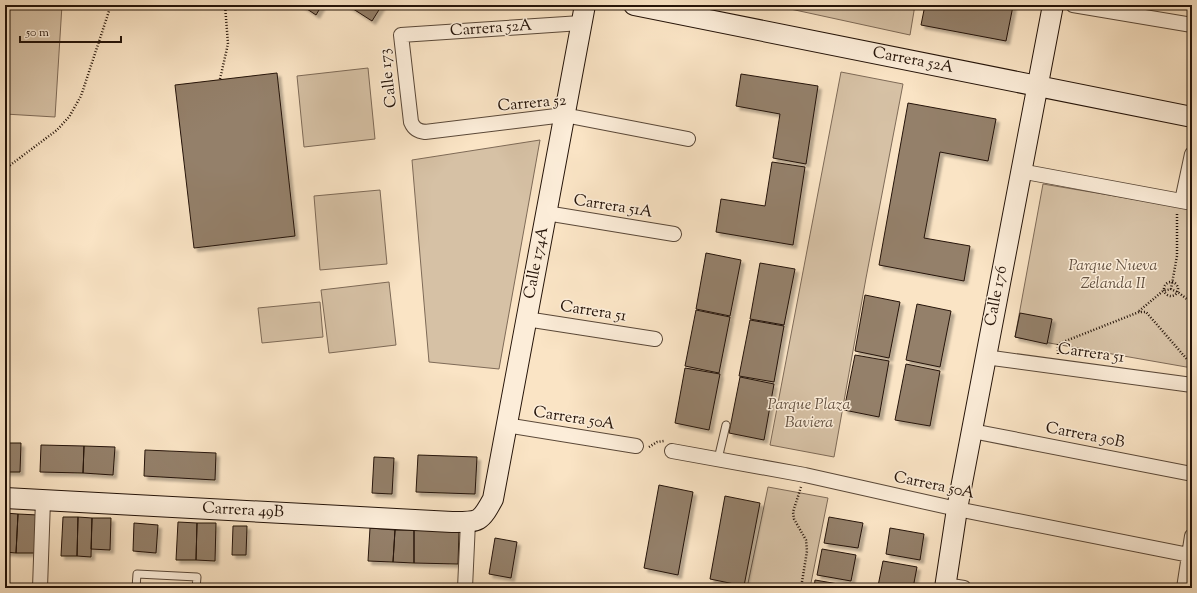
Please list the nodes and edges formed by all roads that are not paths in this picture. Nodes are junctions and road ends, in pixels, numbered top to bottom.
1 (634, 5) edge
2 (1053, 5) edge
3 (1073, 5) edge
4 (583, 14) edge
5 (1192, 25) edge
6 (401, 36) joint
7 (1037, 86) junction
8 (564, 115) junction
9 (410, 116) joint
10 (1192, 117) edge
11 (688, 138) dead end
12 (1192, 154) edge
13 (1020, 171) junction
14 (1184, 201) edge
15 (546, 213) junction
16 (674, 234) dead end
17 (526, 319) junction
18 (655, 339) dead end
19 (985, 357) junction
20 (1192, 385) edge
21 (506, 425) junction
22 (726, 425) dead end
23 (972, 431) junction
24 (636, 446) road end
25 (672, 451) road end
26 (718, 459) junction
27 (1192, 474) edge
28 (5, 498) edge
29 (43, 500) junction
30 (957, 509) junction
31 (474, 520) junction
32 (1192, 536) edge
33 (1189, 555) junction
34 (952, 587) edge
35 (40, 588) edge
36 (136, 588) edge
37 (196, 588) edge
38 (465, 588) edge
39 (1184, 588) edge

1 - 7 street, Carrera 52A
2 - 7 street, Calle 176
3 - 5 street
4 - 6 street, Carrera 52A
4 - 8 street, Calle 174A
6 - 9 street, Calle 173
7 - 10 street, Carrera 52A
7 - 13 street, Calle 176
8 - 9 street, Carrera 52
8 - 11 street, Carrera 52
8 - 15 street, Calle 174A
12 - 14 street
13 - 14 street
13 - 19 street, Calle 176
15 - 16 street, Carrera 51A
15 - 17 street, Calle 174A
17 - 18 street, Carrera 51
17 - 21 street, Calle 174A
19 - 20 street, Carrera 51
19 - 23 street, Calle 176
21 - 24 street, Carrera 50A
21 - 31 street, Calle 174A
22 - 26 lane
23 - 27 street, Carrera 50B
23 - 30 street, Calle 176
25 - 26 street, Carrera 50A
26 - 30 street, Carrera 50A
28 - 29 street, Carrera 49B
29 - 31 street, Carrera 49B
29 - 35 street
30 - 33 street, Carrera 50A
30 - 34 street, Calle 176
31 - 38 street
32 - 33 street
33 - 39 street
36 - 37 lane

